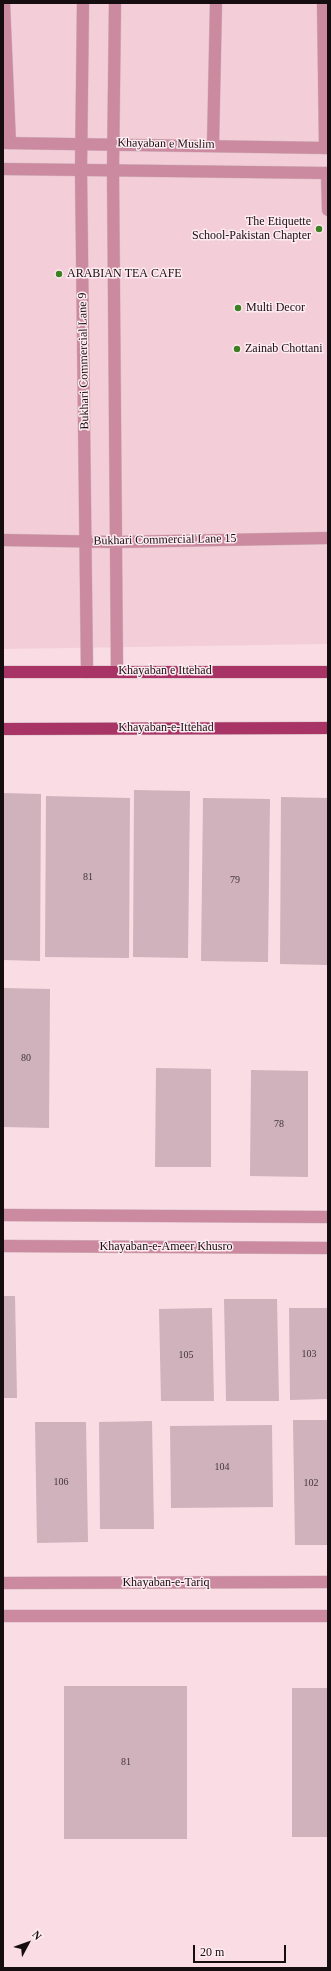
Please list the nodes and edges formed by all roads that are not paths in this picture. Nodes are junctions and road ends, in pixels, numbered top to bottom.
1 (4, 3) edge
2 (83, 3) edge
3 (115, 3) edge
4 (216, 3) edge
5 (323, 3) edge
6 (6, 143) edge
7 (82, 143) junction
8 (114, 144) junction
9 (213, 145) junction
10 (326, 148) edge
11 (3, 170) edge
12 (81, 170) junction
13 (113, 170) junction
14 (328, 173) edge
15 (328, 210) edge
16 (328, 538) edge
17 (3, 540) edge
18 (86, 541) junction
19 (115, 542) junction
20 (118, 671) junction
21 (3, 672) edge
22 (87, 672) junction
23 (328, 672) edge
24 (3, 728) edge
25 (328, 728) edge
26 (3, 1215) edge
27 (328, 1217) edge
28 (3, 1246) edge
29 (328, 1248) edge
30 (328, 1582) edge
31 (3, 1583) edge
32 (3, 1616) edge
33 (328, 1616) edge

1 - 6 street
2 - 7 street, Bukhari Commercial Lane 9
3 - 8 street
4 - 9 street
5 - 10 street
6 - 7 street, Khayaban e Muslim
7 - 8 street, Khayaban e Muslim
7 - 12 street, Bukhari Commercial Lane 9
8 - 9 street, Khayaban e Muslim
8 - 13 street
9 - 10 street, Khayaban e Muslim
11 - 12 street
12 - 13 street
12 - 18 street, Bukhari Commercial Lane 9
13 - 14 street
13 - 19 street
14 - 15 street
16 - 19 street, Bukhari Commercial Lane 15
17 - 18 street, Bukhari Commercial Lane 15
18 - 19 street, Bukhari Commercial Lane 15
18 - 22 street, Bukhari Commercial Lane 9
19 - 20 street
20 - 22 main road, Khayaban e Ittehad
20 - 23 main road, Khayaban e Ittehad
21 - 22 main road, Khayaban e Ittehad
24 - 25 main road, Khayaban-e-Ittehad
26 - 27 street
28 - 29 street, Khayaban-e-Ameer Khusro
30 - 31 street, Khayaban-e-Tariq
32 - 33 street

